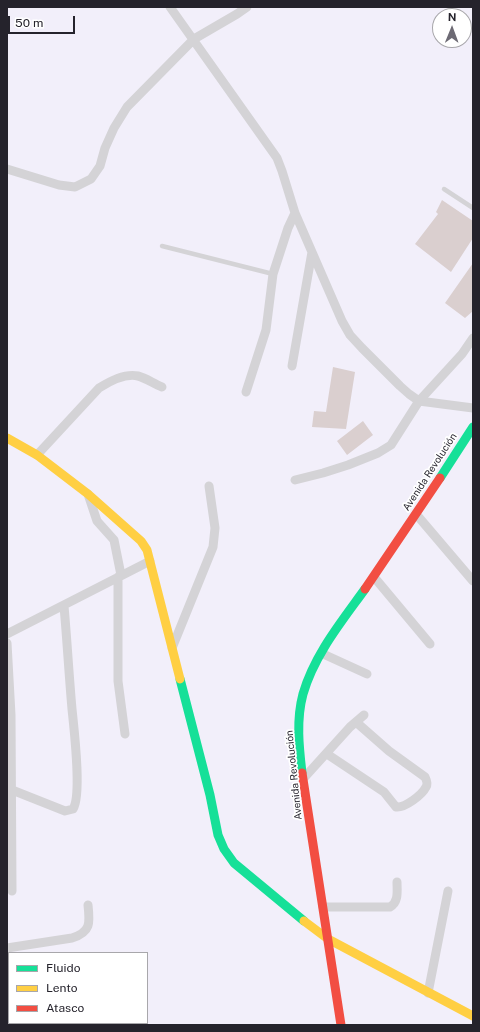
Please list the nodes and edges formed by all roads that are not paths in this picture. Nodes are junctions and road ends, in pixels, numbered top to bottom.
1 (170, 7) edge
2 (247, 7) edge
3 (235, 11) edge
4 (194, 40) junction
5 (7, 169) edge
6 (444, 189) dead end
7 (473, 208) edge
8 (295, 213) junction
9 (162, 246) dead end
10 (312, 252) junction
11 (274, 274) junction
12 (473, 338) edge
13 (292, 366) dead end
14 (162, 387) dead end
15 (246, 392) dead end
16 (419, 401) junction
17 (473, 408) edge
18 (473, 427) edge
19 (7, 438) edge
20 (37, 455) junction
21 (295, 480) dead end
22 (209, 486) dead end
23 (88, 494) junction
24 (416, 514) junction
25 (150, 561) junction
26 (120, 576) junction
27 (374, 577) junction
28 (473, 581) edge
29 (64, 606) junction
30 (7, 634) edge
31 (7, 644) edge
32 (430, 644) dead end
33 (172, 648) junction
34 (321, 653) junction
35 (367, 674) dead end
36 (364, 714) dead end
37 (356, 722) junction
38 (125, 734) dead end
39 (327, 754) junction
40 (9, 756) edge
41 (303, 779) junction
42 (9, 789) edge
43 (397, 882) dead end
44 (12, 891) dead end
45 (448, 891) dead end
46 (88, 905) dead end
47 (323, 907) junction
48 (328, 939) junction
49 (7, 948) edge
50 (428, 993) junction
51 (473, 1016) edge
52 (341, 1025) edge

1 - 4 street
2 - 3 street
3 - 4 street
4 - 5 street
4 - 8 street
6 - 7 lane
8 - 10 street
8 - 11 street
9 - 11 lane
10 - 13 street
10 - 16 street
11 - 15 street
12 - 16 street
14 - 20 street
16 - 17 street
16 - 21 street
18 - 24 street, Avenida Revolución
19 - 20 street
20 - 23 street
22 - 33 street
23 - 25 street
23 - 26 street
24 - 27 street, Avenida Revolución
24 - 28 street
25 - 26 street
25 - 33 street
26 - 29 street
26 - 38 street
27 - 32 street
27 - 34 street, Avenida Revolución
29 - 30 street
29 - 42 street
31 - 40 street
33 - 48 street
34 - 35 street
34 - 41 street, Avenida Revolución
36 - 37 street
37 - 39 street
37 - 39 street
39 - 41 street
40 - 42 street
41 - 47 street, Avenida Revolución
42 - 44 street
43 - 47 street
45 - 50 street
46 - 49 street
47 - 48 street, Avenida Revolución
48 - 50 street
48 - 52 street, Avenida Revolución
50 - 51 street

